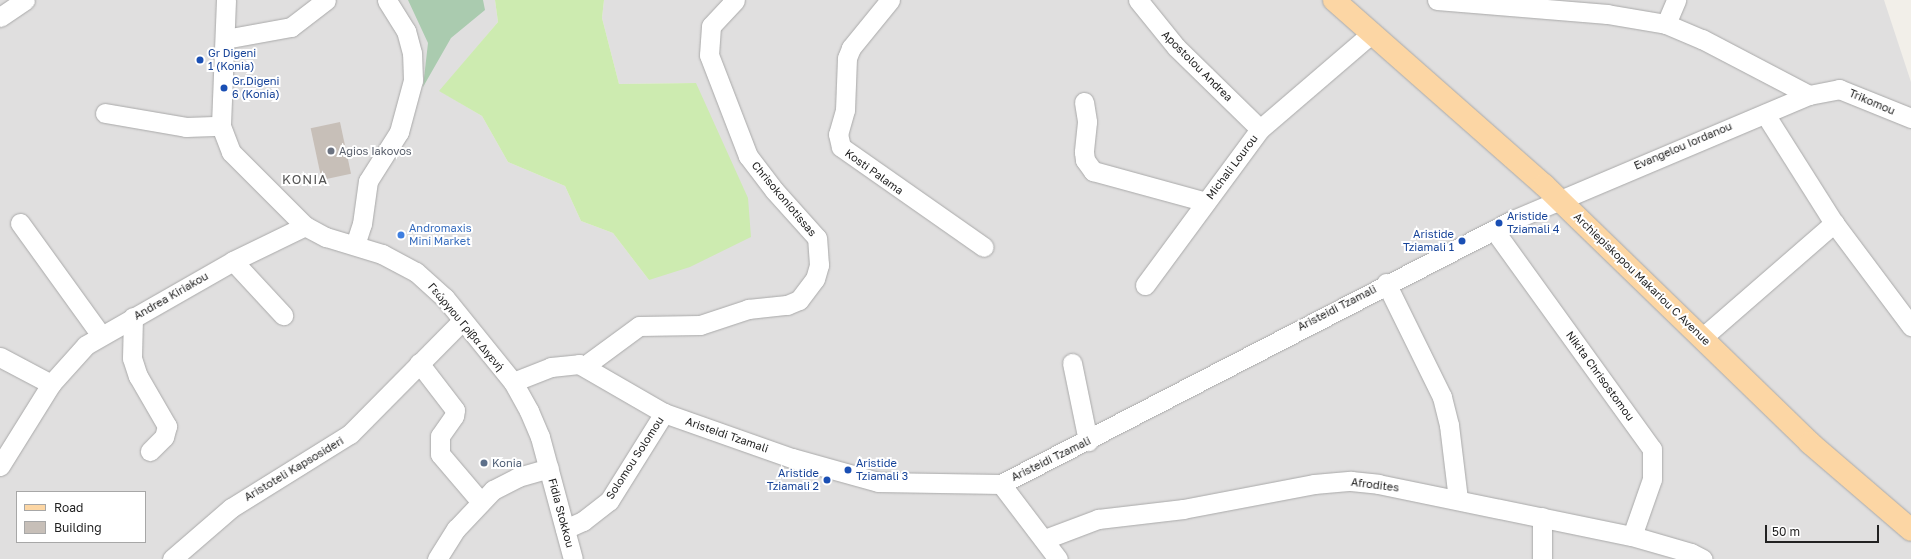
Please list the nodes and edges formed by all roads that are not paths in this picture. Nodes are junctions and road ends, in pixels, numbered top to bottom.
1 (25, 0) edge
2 (226, 0) edge
3 (326, 0) edge
4 (387, 0) edge
5 (735, 0) edge
6 (890, 0) edge
7 (1138, 0) edge
8 (1334, 0) edge
9 (1437, 0) edge
10 (1676, 0) edge
11 (0, 18) edge
12 (1666, 24) junction
13 (1372, 34) junction
14 (225, 39) junction
15 (1809, 95) junction
16 (1084, 102) dead end
17 (105, 113) dead end
18 (1766, 114) junction
19 (1911, 118) edge
20 (221, 126) junction
21 (1260, 129) junction
22 (1558, 198) junction
23 (1206, 202) junction
24 (20, 223) dead end
25 (1834, 223) junction
26 (305, 226) junction
27 (1494, 230) junction
28 (355, 245) junction
29 (984, 247) dead end
30 (233, 261) junction
31 (1386, 283) junction
32 (1145, 285) dead end
33 (283, 315) dead end
34 (133, 318) junction
35 (462, 321) junction
36 (1911, 326) edge
37 (100, 334) junction
38 (1703, 337) junction
39 (0, 357) edge
40 (419, 363) junction
41 (1072, 363) dead end
42 (586, 365) junction
43 (513, 382) junction
44 (51, 384) junction
45 (664, 413) junction
46 (1088, 441) junction
47 (150, 451) dead end
48 (0, 466) edge
49 (550, 468) junction
50 (1001, 484) junction
51 (1458, 499) junction
52 (480, 501) junction
53 (1542, 517) junction
54 (566, 529) junction
55 (1911, 530) edge
56 (1632, 536) junction
57 (1045, 539) junction
58 (172, 559) edge
59 (437, 559) edge
60 (573, 559) edge
61 (1058, 559) edge
62 (1542, 559) edge
63 (1703, 559) edge

1 - 11 street
2 - 14 street, Γεώργιου Γρίβα Διγενή
3 - 14 street
4 - 28 street
5 - 42 street, Chrisokoniotissas
6 - 29 street, Kosti Palama
7 - 21 street, Apostolou Andrea
8 - 13 main road, Archiepiskopou Makariou C Avenue
9 - 12 street
10 - 12 street
12 - 15 street
13 - 21 street, Michali Lourou
13 - 22 main road, Archiepiskopou Makariou C Avenue
14 - 20 street, Γεώργιου Γρίβα Διγενή
15 - 18 street, Evangelou Iordanou
15 - 19 street, Trikomou
16 - 23 street
17 - 20 street
18 - 22 street, Evangelou Iordanou
18 - 25 street
20 - 26 street, Γεώργιου Γρίβα Διγενή
21 - 23 street, Michali Lourou
22 - 27 street, Aristeidi Tzamali
22 - 38 main road, Archiepiskopou Makariou C Avenue
23 - 32 street, Michali Lourou
24 - 37 street
25 - 36 street
25 - 38 street
26 - 28 street, Γεώργιου Γρίβα Διγενή
26 - 30 street, Andrea Kiriakou
27 - 31 street, Aristeidi Tzamali
27 - 56 street, Nikita Chrisostomou
28 - 35 street, Γεώργιου Γρίβα Διγενή
30 - 33 street
30 - 34 street, Andrea Kiriakou
31 - 46 street, Aristeidi Tzamali
31 - 51 street
34 - 37 street, Andrea Kiriakou
34 - 47 street
35 - 40 street, Aristoteli Kapsosideri
35 - 43 street, Γεώργιου Γρίβα Διγενή
37 - 44 street, Andrea Kiriakou
38 - 55 main road, Archiepiskopou Makariou C Avenue
39 - 44 street
40 - 52 street
40 - 58 street, Aristoteli Kapsosideri
41 - 46 street
42 - 43 street, Aristeidi Tzamali
42 - 45 street, Aristeidi Tzamali
43 - 49 street, Γεώργιου Γρίβα Διγενή
44 - 48 street, Andrea Kiriakou
45 - 50 street, Aristeidi Tzamali
45 - 54 street, Solomou Solomou
46 - 50 street, Aristeidi Tzamali
49 - 52 street
49 - 54 street, Fidia Stokkou
50 - 57 street
51 - 53 street, Afrodites
51 - 57 street, Afrodites
52 - 59 street
53 - 56 street, Afrodites
53 - 62 street
54 - 60 street, Fidia Stokkou
56 - 63 street, Afrodites
57 - 61 street

